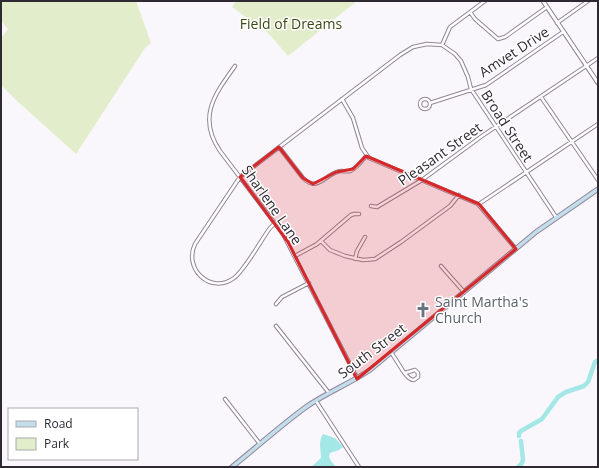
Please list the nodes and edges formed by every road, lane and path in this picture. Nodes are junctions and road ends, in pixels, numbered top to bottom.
1 (485, 1) edge
2 (542, 1) edge
3 (588, 1) edge
4 (547, 8) junction
5 (470, 12) junction
6 (557, 23) junction
7 (563, 32) junction
8 (442, 45) junction
9 (598, 58) edge
10 (235, 66) dead end
11 (586, 66) junction
12 (598, 83) edge
13 (471, 89) junction
14 (541, 97) junction
15 (342, 99) junction
16 (430, 103) junction
17 (598, 124) edge
18 (496, 127) junction
19 (572, 142) junction
20 (279, 147) junction
21 (366, 156) junction
22 (526, 172) junction
23 (240, 177) junction
24 (422, 180) junction
25 (598, 180) edge
26 (598, 189) edge
27 (459, 195) junction
28 (479, 204) junction
29 (370, 206) dead end
30 (359, 214) dead end
31 (556, 217) junction
32 (275, 223) junction
33 (365, 237) dead end
34 (321, 241) junction
35 (516, 249) junction
36 (295, 256) junction
37 (355, 259) junction
38 (441, 266) dead end
39 (309, 283) junction
40 (464, 292) junction
41 (276, 304) dead end
42 (276, 326) dead end
43 (391, 352) junction
44 (405, 374) junction
45 (357, 379) junction
46 (329, 394) junction
47 (225, 399) dead end
48 (316, 401) junction
49 (260, 444) junction
50 (232, 467) edge
51 (359, 467) edge

1 - 5 street
2 - 4 street
3 - 6 street
4 - 5 street
4 - 6 street
5 - 8 street
6 - 7 street
7 - 11 street
7 - 13 street, Amvet Drive
8 - 13 street, Broad Street
8 - 15 street
9 - 11 street, Pleasant Street
10 - 23 street, Sharlene Lane
11 - 12 street
11 - 14 street, Pleasant Street
13 - 16 street, Amvet Drive
13 - 18 street, Broad Street
14 - 18 street, Pleasant Street
14 - 19 street
15 - 20 street
15 - 21 street
16 - 16 street, Amvet Drive
17 - 19 street
18 - 22 street, Broad Street
18 - 24 street, Pleasant Street
19 - 22 street
19 - 25 street
20 - 21 street
20 - 23 street
21 - 24 street
22 - 28 street
22 - 31 street, Broad Street
23 - 32 street, Sharlene Lane
23 - 32 street
24 - 27 street
24 - 29 street, Pleasant Street
26 - 31 main road, South Street
27 - 28 street
27 - 37 street
28 - 35 street
30 - 34 street
31 - 35 main road, South Street
32 - 36 street, Sharlene Lane
33 - 37 street
34 - 36 street
34 - 37 street
35 - 40 main road, South Street
36 - 39 street, Sharlene Lane
38 - 40 street
39 - 41 street
39 - 45 street, Sharlene Lane
40 - 43 main road, South Street
42 - 46 street
43 - 44 street
43 - 45 main road, South Street
44 - 44 street
45 - 46 main road, South Street
46 - 48 main road, South Street
47 - 49 street
48 - 49 main road, South Street
48 - 51 street
49 - 50 main road, South Street

